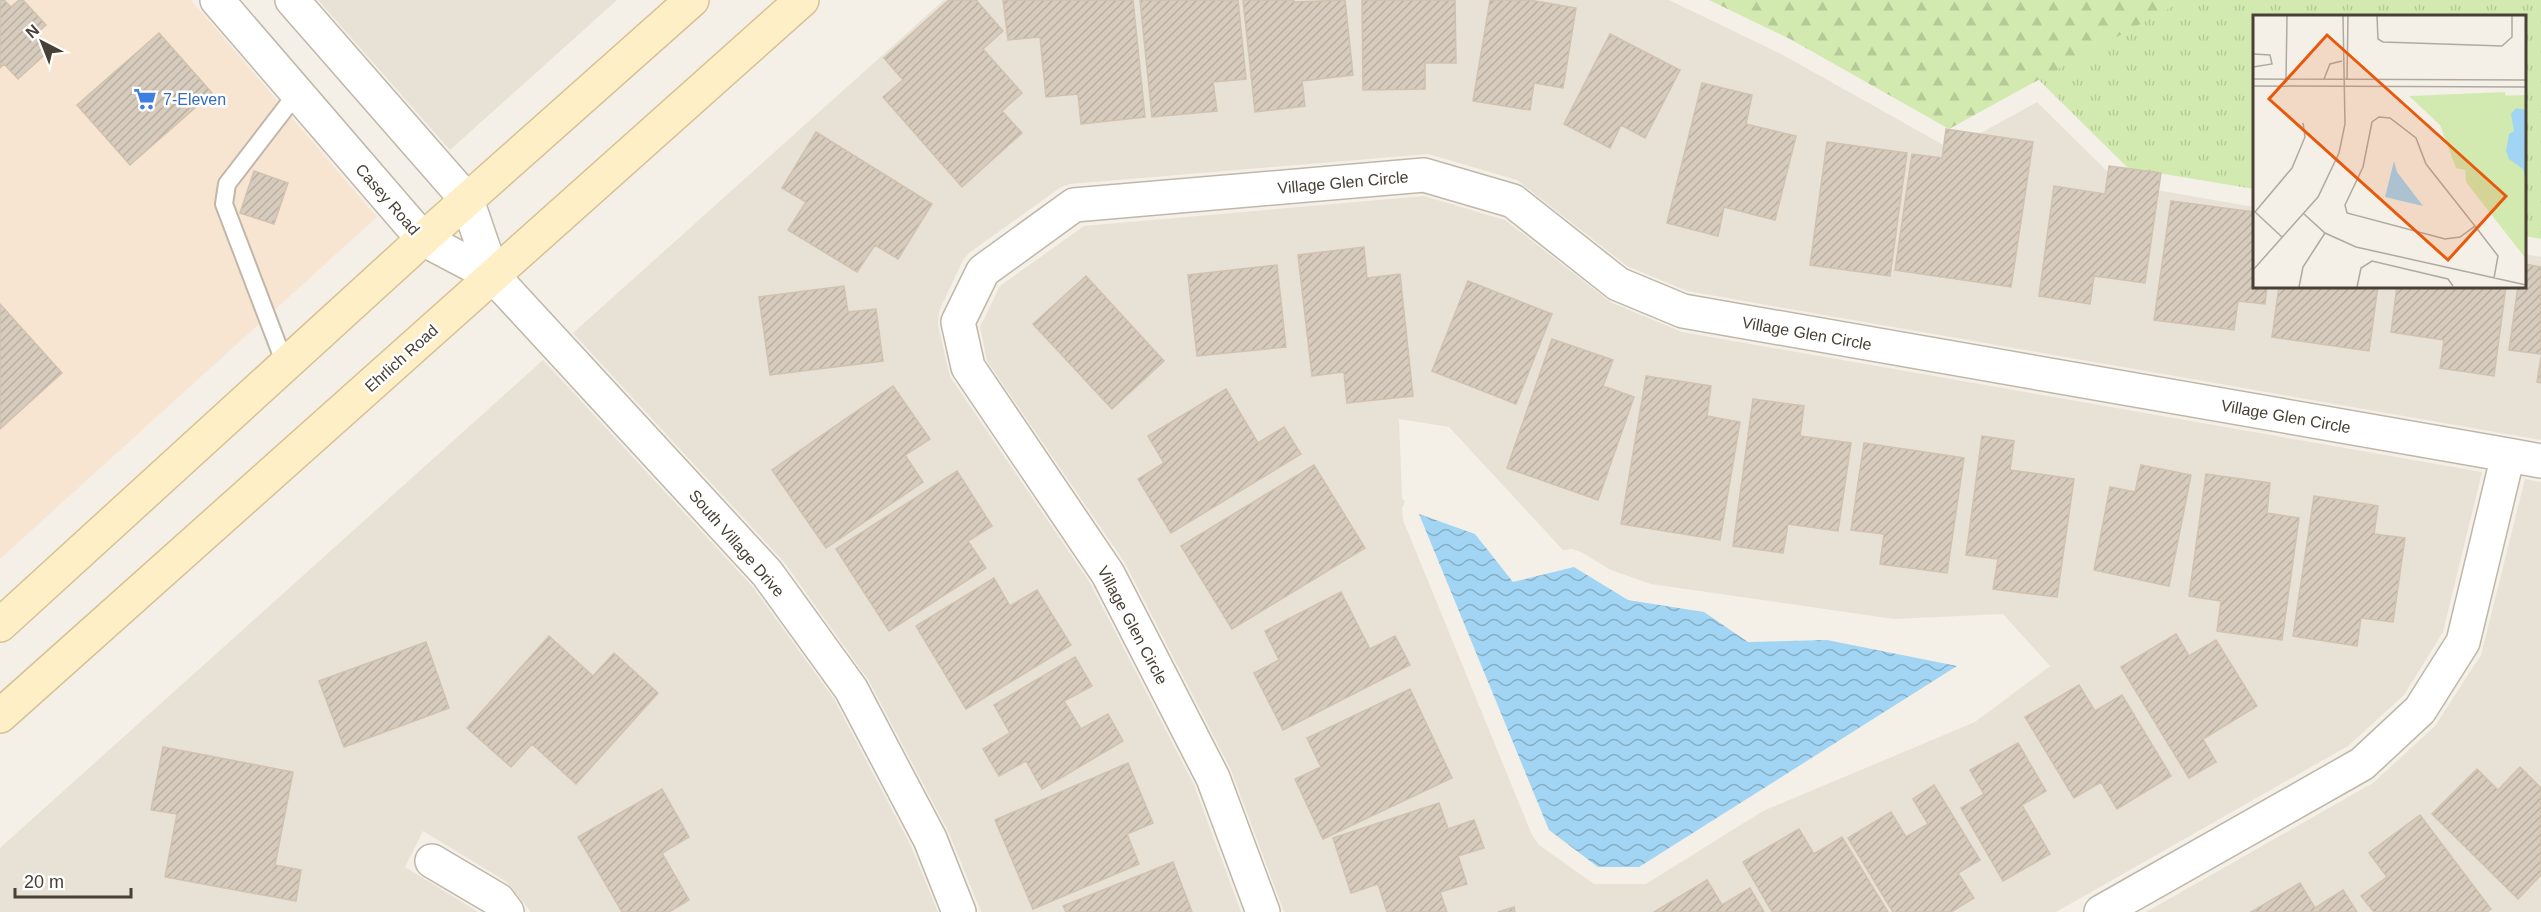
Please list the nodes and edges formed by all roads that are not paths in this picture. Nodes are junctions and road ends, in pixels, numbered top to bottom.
1 (217, 0) edge
2 (292, 0) edge
3 (692, 0) edge
4 (802, 0) edge
5 (297, 93) junction
6 (467, 200) junction
7 (423, 239) junction
8 (493, 276) junction
9 (285, 364) junction
10 (2508, 455) junction
11 (2541, 461) edge
12 (0, 625) edge
13 (0, 716) edge
14 (432, 861) dead end
15 (507, 912) edge
16 (959, 912) edge
17 (1263, 912) edge
18 (2101, 912) edge

1 - 5 street, Casey Road
2 - 6 street
3 - 6 main road
4 - 8 main road, Ehrlich Road
5 - 7 street, Casey Road
5 - 9 lane
6 - 7 main road
6 - 8 street
7 - 8 street, Casey Road
7 - 9 main road
8 - 13 main road, Ehrlich Road
8 - 16 street, South Village Drive
9 - 12 main road
10 - 11 street, Village Glen Circle
10 - 17 street, Village Glen Circle
10 - 18 street
14 - 15 street

